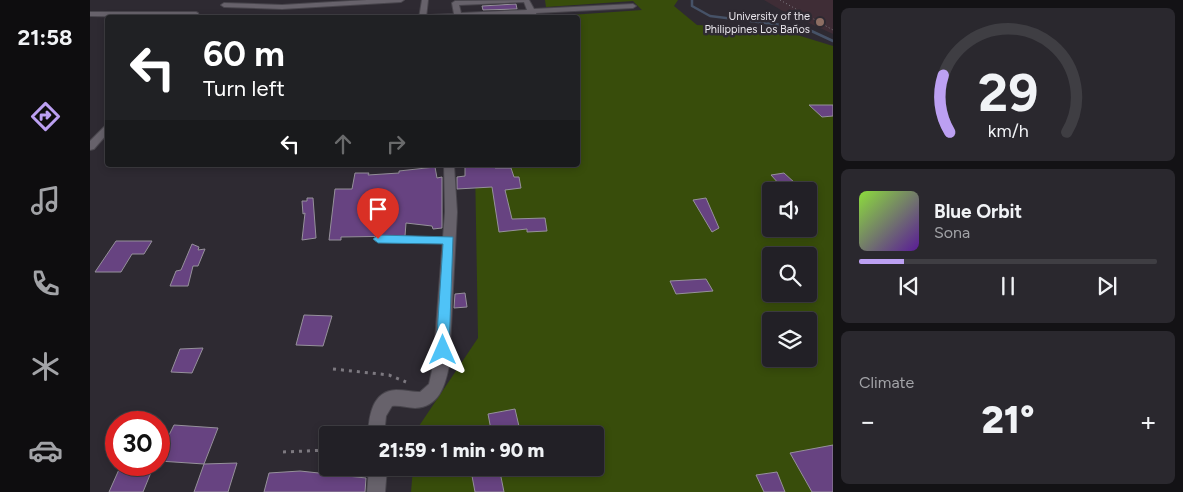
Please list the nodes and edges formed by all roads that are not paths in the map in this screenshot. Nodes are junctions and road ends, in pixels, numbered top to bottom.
1 (401, 0) edge
2 (425, 0) edge
3 (431, 0) edge
4 (224, 5) dead end
5 (633, 6) dead end
6 (282, 7) junction
7 (90, 14) edge
8 (114, 15) edge
9 (278, 15) edge
10 (427, 15) edge
11 (427, 15) edge
12 (459, 15) edge
13 (534, 15) edge
14 (105, 130) edge
15 (90, 147) edge
16 (449, 167) edge
17 (378, 239) dead end
18 (449, 240) junction
19 (377, 426) edge
20 (377, 476) edge
21 (376, 492) edge

1 - 6 street
2 - 10 street
3 - 11 street
4 - 6 street
5 - 13 street
6 - 9 street
7 - 8 street
12 - 13 street
14 - 15 street
16 - 18 street
17 - 18 lane
18 - 19 street
20 - 21 street

